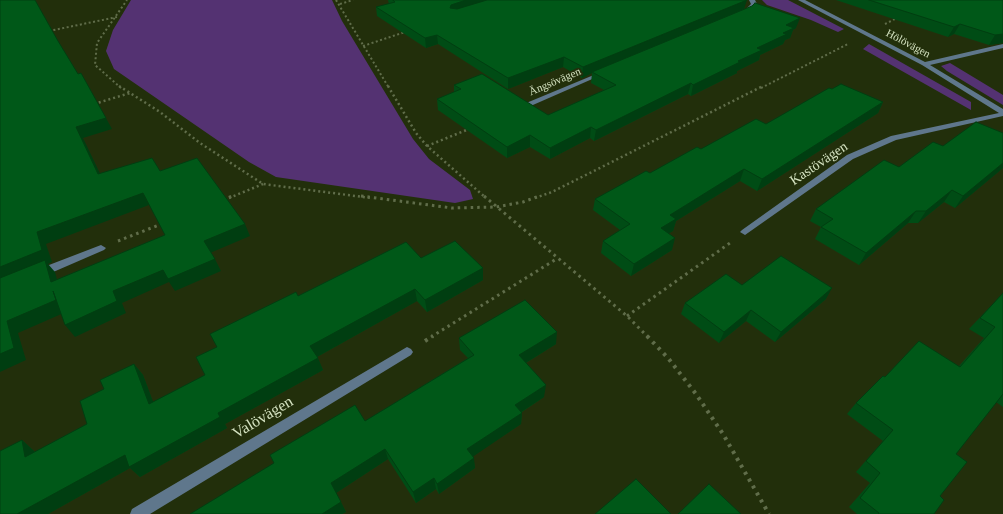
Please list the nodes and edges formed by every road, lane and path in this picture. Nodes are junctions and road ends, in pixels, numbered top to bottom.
1 (127, 0) edge
2 (336, 0) edge
3 (353, 0) edge
4 (752, 0) edge
5 (801, 0) edge
6 (340, 4) junction
7 (737, 16) edge
8 (116, 17) junction
9 (897, 18) edge
10 (882, 26) dead end
11 (409, 31) edge
12 (48, 32) edge
13 (853, 42) dead end
14 (363, 46) junction
15 (1003, 46) edge
16 (924, 64) junction
17 (612, 69) edge
18 (130, 93) junction
19 (93, 104) edge
20 (523, 106) edge
21 (1003, 113) edge
22 (470, 128) edge
23 (427, 146) junction
24 (263, 184) junction
25 (218, 201) edge
26 (496, 207) junction
27 (164, 223) edge
28 (745, 232) joint
29 (102, 248) joint
30 (558, 258) junction
31 (28, 278) edge
32 (627, 316) junction
33 (407, 352) joint
34 (136, 514) edge
35 (769, 514) edge

1 - 8 path
2 - 6 path
3 - 6 path
4 - 7 street
5 - 16 street, Hölövägen
6 - 14 path
8 - 12 path
8 - 18 path
9 - 10 path
11 - 14 path
13 - 26 path
14 - 23 path
15 - 16 street
16 - 21 street, Hölövägen
17 - 20 street, Ängsövägen
18 - 19 path
18 - 24 path
21 - 28 street, Kastövägen
22 - 23 path
23 - 26 path
24 - 25 path
24 - 26 path
26 - 30 path
27 - 29 path
28 - 32 path
29 - 31 street
30 - 32 path
30 - 33 path
32 - 35 path
33 - 34 street, Valövägen

